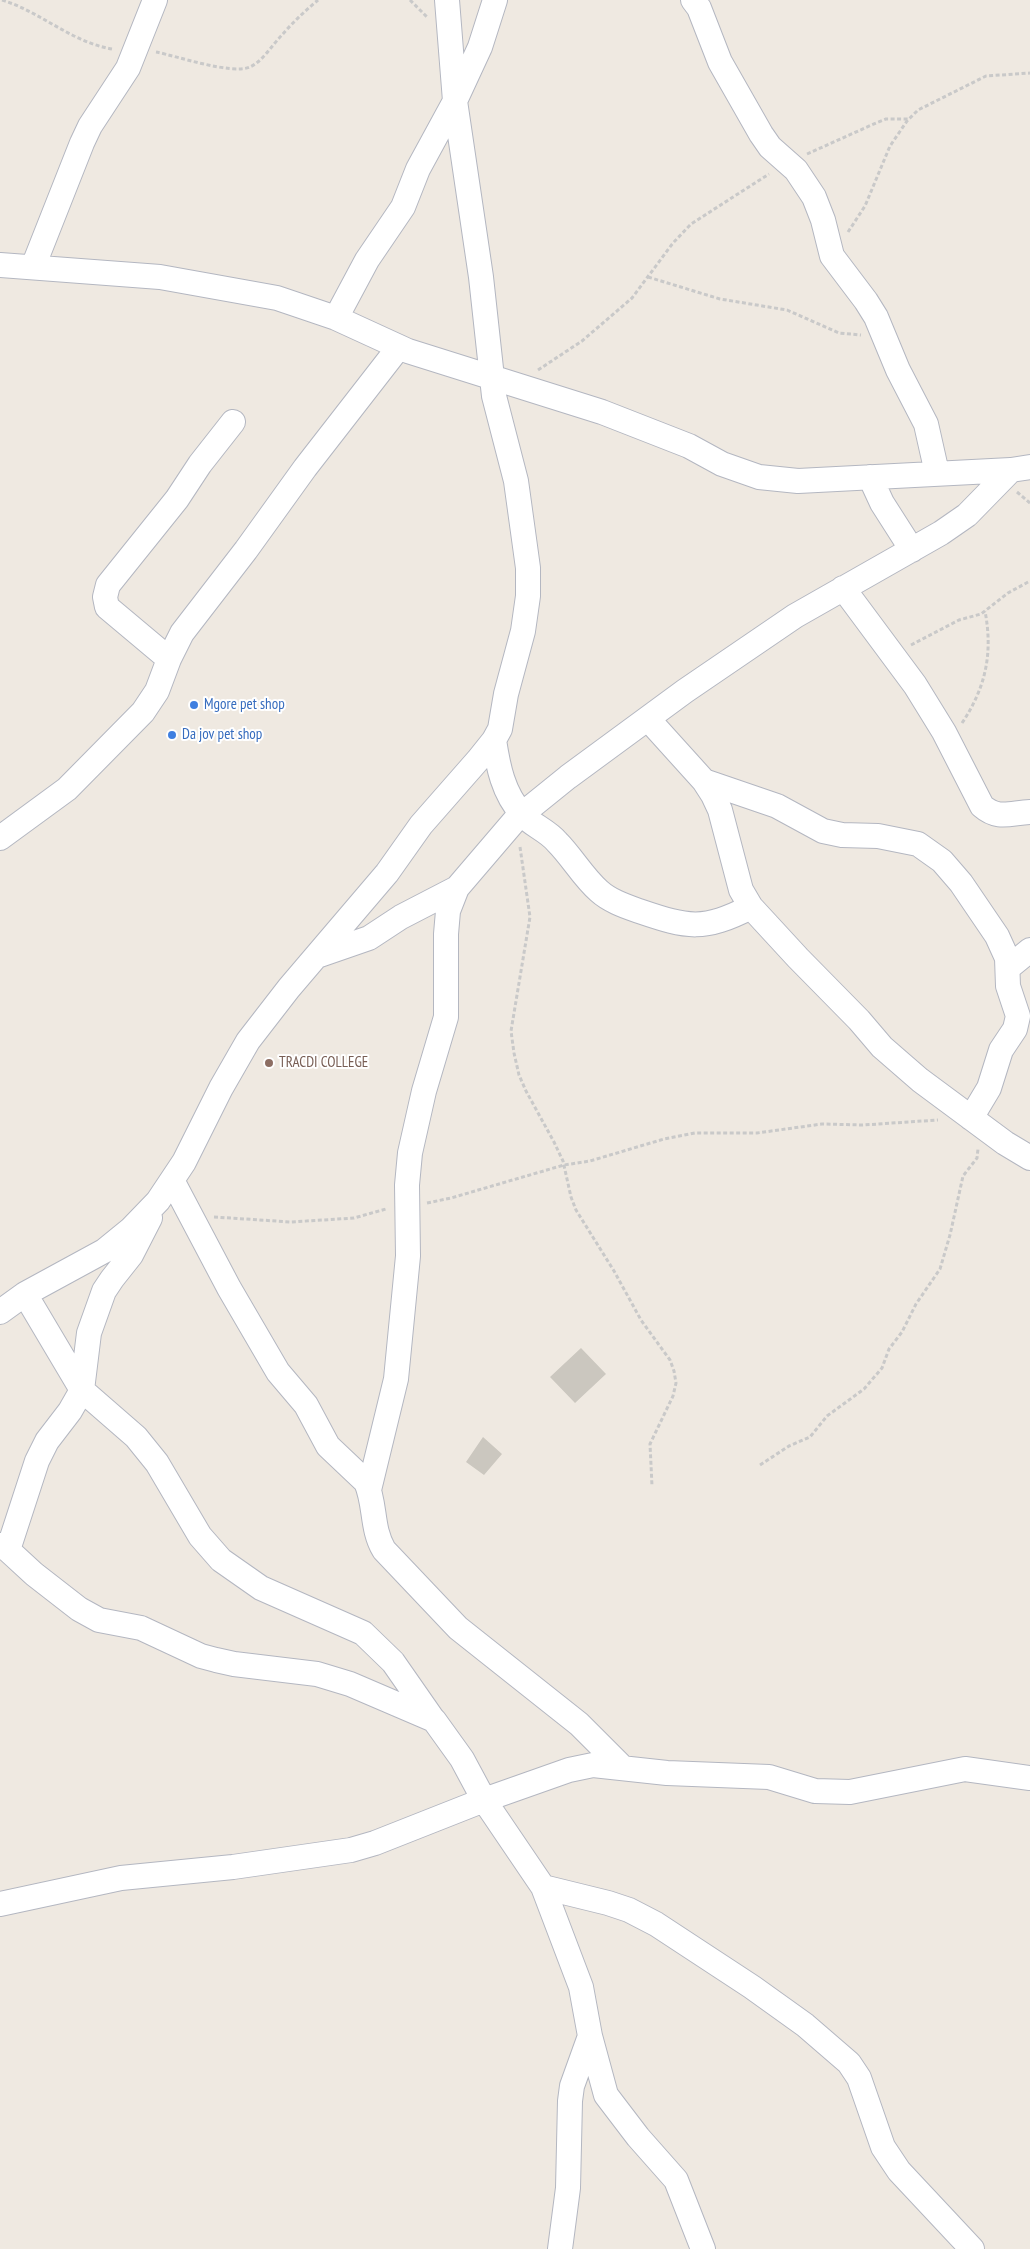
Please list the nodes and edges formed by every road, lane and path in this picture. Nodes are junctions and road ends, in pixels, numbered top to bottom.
1 (2, 0) edge
2 (155, 0) edge
3 (318, 0) edge
4 (447, 0) edge
5 (495, 0) edge
6 (693, 0) edge
7 (135, 49) junction
8 (1030, 73) edge
9 (454, 101) junction
10 (909, 119) junction
11 (789, 164) junction
12 (832, 256) junction
13 (0, 266) edge
14 (33, 267) junction
15 (648, 277) junction
16 (336, 318) junction
17 (399, 347) junction
18 (889, 347) junction
19 (503, 382) junction
20 (233, 422) dead end
21 (1020, 468) edge
22 (937, 473) junction
23 (870, 477) junction
24 (912, 550) junction
25 (1030, 581) edge
26 (843, 588) junction
27 (985, 611) junction
28 (892, 654) junction
29 (169, 659) junction
30 (648, 719) junction
31 (494, 740) junction
32 (956, 752) junction
33 (704, 781) junction
34 (1030, 812) edge
35 (519, 817) junction
36 (0, 838) edge
37 (456, 888) junction
38 (752, 907) junction
39 (1030, 950) edge
40 (318, 956) junction
41 (1008, 968) junction
42 (973, 1119) junction
43 (1030, 1158) edge
44 (564, 1165) junction
45 (172, 1180) junction
46 (158, 1201) junction
47 (408, 1206) junction
48 (189, 1213) junction
49 (25, 1294) junction
50 (0, 1312) edge
51 (82, 1390) junction
52 (760, 1465) dead end
53 (652, 1486) dead end
54 (370, 1490) junction
55 (4, 1548) edge
56 (434, 1720) junction
57 (622, 1767) junction
58 (1030, 1778) edge
59 (484, 1800) junction
60 (543, 1887) junction
61 (0, 1904) edge
62 (590, 2036) junction
63 (560, 2249) edge
64 (703, 2249) edge
65 (972, 2249) edge

1 - 7 path
2 - 7 street
3 - 7 path
4 - 9 street
5 - 9 street
6 - 11 street
7 - 14 street
8 - 10 path
9 - 16 street
9 - 19 street
10 - 11 path
10 - 12 path
11 - 12 street
11 - 15 path
12 - 18 street
13 - 14 street
14 - 16 street
15 - 18 path
15 - 19 path
16 - 17 street
17 - 19 street
17 - 29 street
18 - 22 street
19 - 23 street
19 - 31 street
20 - 29 street
21 - 22 street
21 - 24 street
22 - 23 street
23 - 24 street
24 - 26 street
25 - 27 path
26 - 28 street
26 - 30 street
27 - 28 path
27 - 32 path
28 - 32 street
29 - 36 street
30 - 33 street
30 - 35 street
31 - 35 street
31 - 40 street
32 - 34 street
33 - 38 street
33 - 41 street
35 - 37 street
35 - 38 street
35 - 44 path
37 - 40 street
37 - 47 street
38 - 42 street
39 - 41 street
40 - 45 street
41 - 42 street
42 - 43 street
42 - 44 path
42 - 52 path
44 - 47 path
44 - 53 path
45 - 46 street
45 - 48 street
46 - 49 street
46 - 51 street
47 - 48 path
47 - 54 street
48 - 54 street
49 - 50 street
49 - 51 street
51 - 55 street
51 - 56 street
54 - 57 street
55 - 56 street
56 - 59 street
57 - 58 street
57 - 59 street
59 - 60 street
59 - 61 street
60 - 62 street
60 - 65 street
62 - 63 street
62 - 64 street

